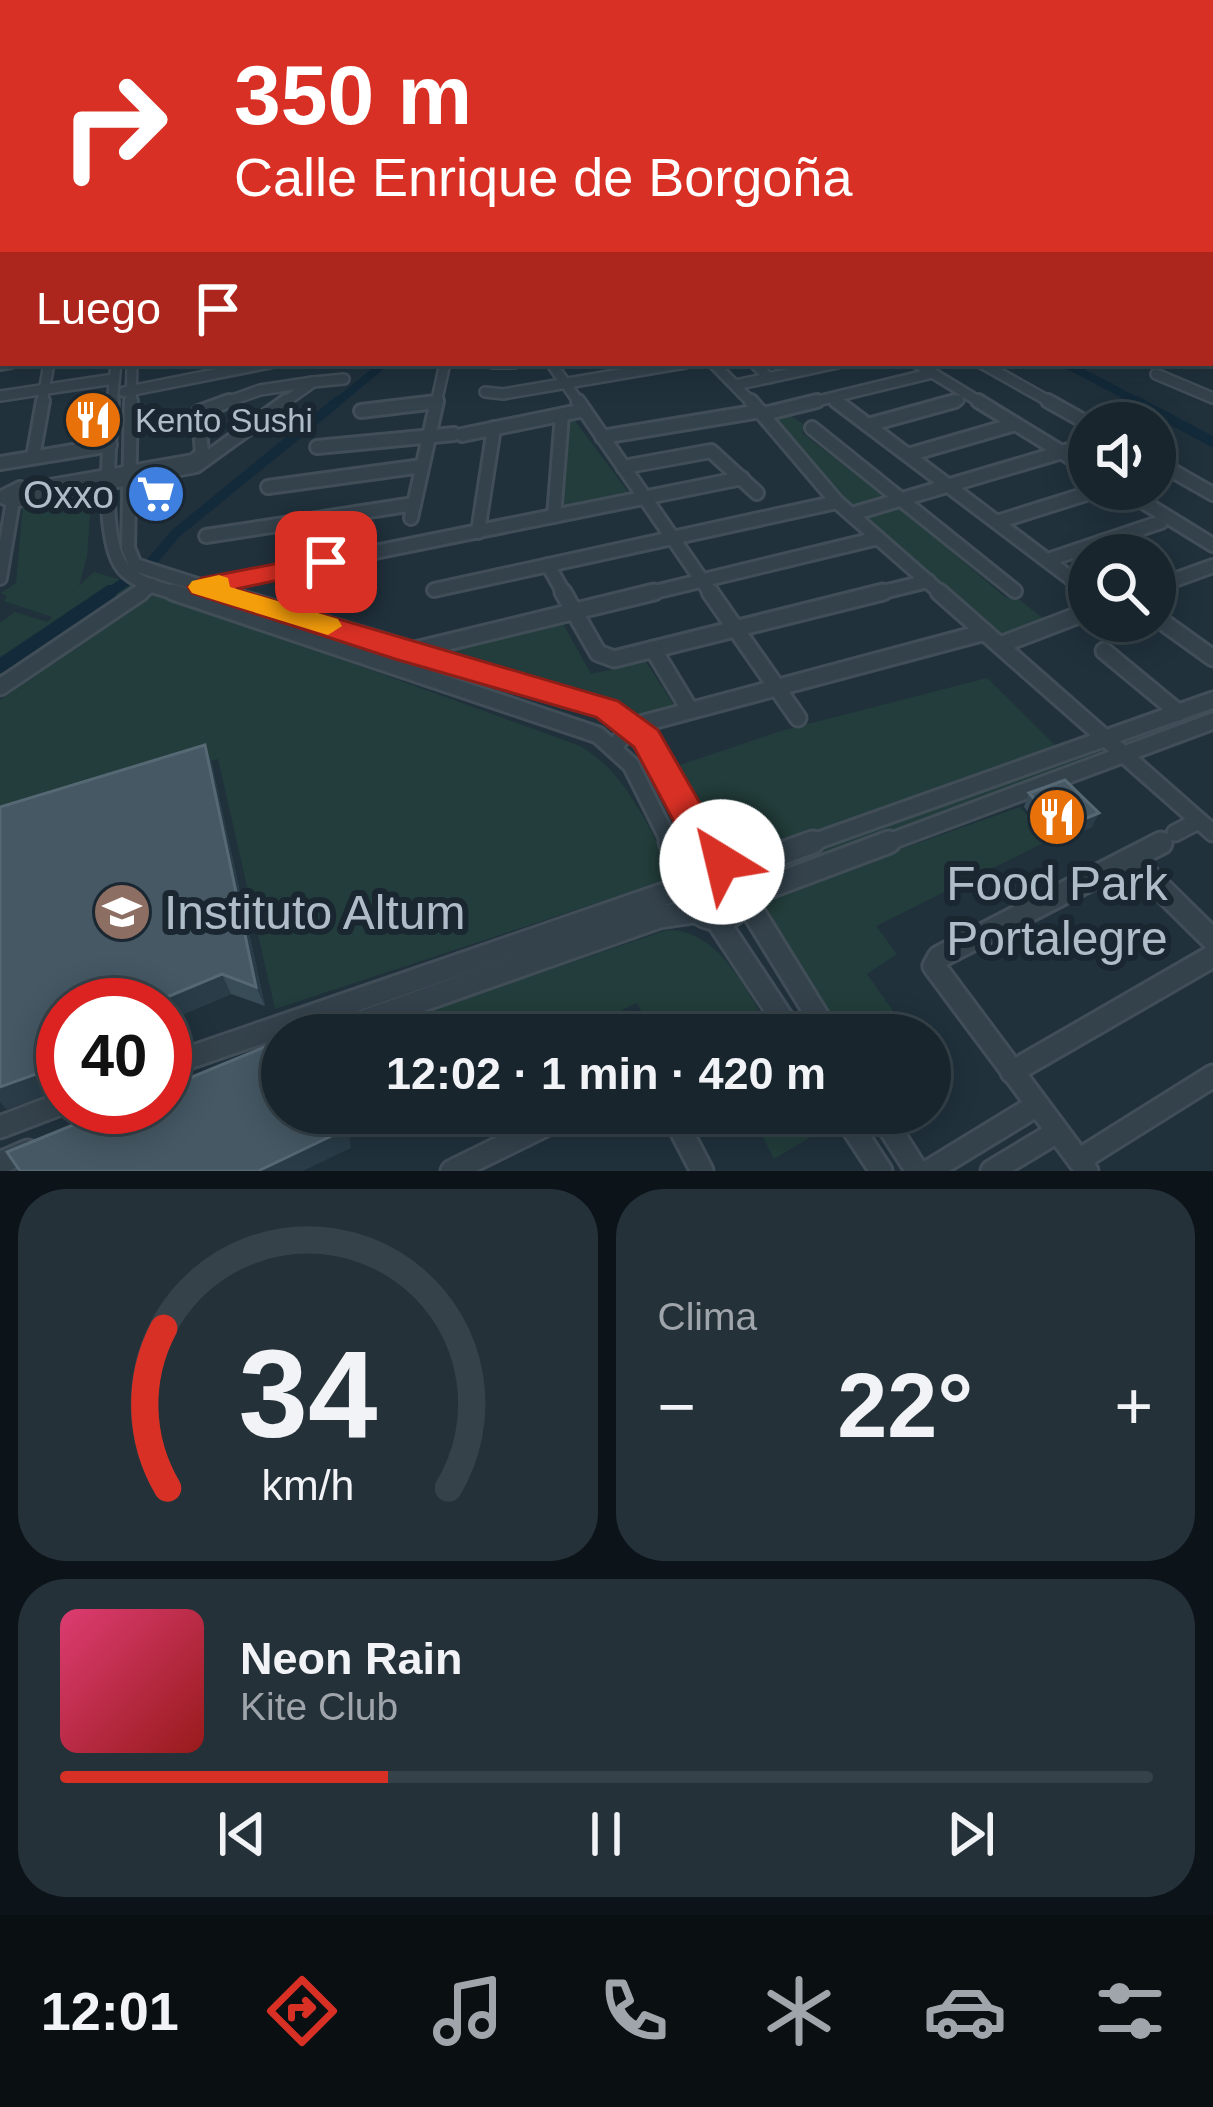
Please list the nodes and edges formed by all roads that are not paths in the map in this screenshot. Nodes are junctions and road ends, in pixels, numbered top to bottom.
1 (49, 366) edge
2 (116, 366) edge
3 (131, 366) edge
4 (230, 366) edge
5 (252, 366) edge
6 (444, 366) edge
7 (553, 366) edge
8 (667, 366) edge
9 (716, 366) edge
10 (757, 366) edge
11 (824, 366) edge
12 (921, 366) edge
13 (986, 366) edge
14 (933, 373) junction
15 (1156, 374) dead end
16 (770, 378) junction
17 (344, 379) dead end
18 (313, 382) junction
19 (565, 383) junction
20 (735, 385) junction
21 (120, 388) junction
22 (45, 389) junction
23 (485, 392) dead end
24 (0, 396) edge
25 (832, 398) junction
26 (1213, 398) edge
27 (958, 400) dead end
28 (436, 402) junction
29 (584, 410) junction
30 (362, 411) dead end
31 (762, 412) junction
32 (1068, 412) edge
33 (562, 415) junction
34 (1015, 424) junction
35 (868, 425) junction
36 (494, 428) junction
37 (812, 428) dead end
38 (430, 435) junction
39 (602, 437) junction
40 (110, 445) junction
41 (317, 447) dead end
42 (1068, 450) edge
43 (1062, 452) junction
44 (908, 455) junction
45 (1068, 456) edge
46 (33, 458) junction
47 (202, 460) junction
48 (0, 463) edge
49 (422, 466) junction
50 (623, 467) junction
51 (1176, 473) edge
52 (131, 475) junction
53 (110, 478) junction
54 (742, 478) junction
55 (949, 486) junction
56 (268, 487) dead end
57 (757, 493) dead end
58 (1213, 494) edge
59 (13, 497) edge
60 (645, 498) junction
61 (1068, 500) edge
62 (898, 501) junction
63 (837, 502) junction
64 (1156, 510) edge
65 (852, 514) junction
66 (411, 516) junction
67 (554, 516) junction
68 (1161, 522) dead end
69 (998, 523) junction
70 (478, 532) junction
71 (4, 533) edge
72 (206, 536) dead end
73 (673, 538) junction
74 (878, 538) junction
75 (1213, 545) edge
76 (408, 546) junction
77 (1048, 560) junction
78 (548, 565) junction
79 (1213, 566) edge
80 (0, 575) edge
81 (1068, 576) edge
82 (1176, 579) edge
83 (702, 580) junction
84 (928, 581) junction
85 (152, 585) junction
86 (202, 587) junction
87 (434, 590) dead end
88 (1015, 591) dead end
89 (572, 610) junction
90 (1068, 619) edge
91 (736, 629) junction
92 (1176, 631) edge
93 (985, 632) junction
94 (1000, 645) junction
95 (653, 649) junction
96 (1104, 651) dead end
97 (406, 652) junction
98 (1213, 658) edge
99 (392, 665) junction
100 (0, 687) edge
101 (778, 688) junction
102 (1213, 700) edge
103 (690, 710) junction
104 (1179, 713) junction
105 (798, 718) dead end
106 (633, 726) junction
107 (1208, 729) edge
108 (1109, 741) junction
109 (614, 746) junction
110 (1125, 755) junction
111 (1206, 827) edge
112 (1131, 859) junction
113 (714, 861) junction
114 (738, 869) junction
115 (686, 882) junction
116 (748, 898) junction
117 (707, 914) junction
118 (1213, 940) edge
119 (1213, 956) edge
120 (384, 1014) edge
121 (779, 1014) edge
122 (817, 1014) edge
123 (252, 1046) junction
124 (261, 1047) edge
125 (192, 1060) edge
126 (1012, 1072) junction
127 (218, 1073) edge
128 (1213, 1076) edge
129 (1036, 1105) junction
130 (36, 1113) edge
131 (0, 1127) edge
132 (1057, 1132) junction
133 (527, 1134) edge
134 (683, 1134) edge
135 (857, 1134) edge
136 (893, 1134) edge
137 (51, 1141) edge
138 (0, 1163) edge
139 (1083, 1166) edge
140 (452, 1171) edge
141 (702, 1171) edge
142 (880, 1171) edge
143 (917, 1171) edge
144 (929, 1171) edge
145 (992, 1171) edge

1 - 22 street
2 - 21 street
3 - 21 street
4 - 21 street
5 - 21 street
6 - 28 street
7 - 19 street
8 - 19 street
9 - 20 street
10 - 16 street
11 - 16 street
12 - 14 street
13 - 32 street
14 - 25 street
14 - 34 street
15 - 26 street
16 - 20 street
17 - 18 street
18 - 47 street
18 - 47 street
19 - 23 street
19 - 29 street
20 - 31 street
21 - 22 street
21 - 40 street
21 - 52 street
22 - 24 street
22 - 46 street
25 - 31 street
25 - 35 street
27 - 35 street
28 - 30 street
28 - 38 street
29 - 33 street
29 - 39 street
31 - 39 street
31 - 63 street
33 - 36 street
33 - 67 street
34 - 43 street
34 - 44 street
35 - 44 street
36 - 38 street
36 - 70 street
37 - 62 street
38 - 41 street
38 - 49 street
39 - 50 street
40 - 46 street
40 - 53 street
42 - 43 street
43 - 45 street
43 - 55 street
44 - 55 street
46 - 48 street
47 - 52 street
49 - 56 street
49 - 66 street
50 - 54 street
50 - 60 street
51 - 58 street
52 - 53 street
52 - 86 street
53 - 59 street
53 - 85 street
54 - 57 street
54 - 60 street
55 - 62 street
55 - 69 street
59 - 71 street
60 - 67 street
60 - 73 street
61 - 69 street
62 - 65 street
62 - 88 street
63 - 65 street
63 - 73 street
64 - 75 street
65 - 74 street
66 - 72 street
66 - 76 street
67 - 70 street
68 - 77 street
69 - 77 street
70 - 76 street
71 - 80 street
73 - 78 street
73 - 83 street
74 - 83 street
74 - 84 street
76 - 86 street
77 - 81 street
78 - 87 street
78 - 89 street
79 - 82 street
83 - 89 street
83 - 91 street
84 - 91 street
84 - 93 street
85 - 99 street
85 - 100 street
86 - 97 street
89 - 95 street
89 - 97 street
90 - 94 street
91 - 95 street
91 - 101 street
92 - 98 street
93 - 94 street
93 - 101 street
94 - 108 street
95 - 103 street
96 - 104 street
97 - 99 street
97 - 106 street
99 - 109 street
101 - 103 street
101 - 105 street
102 - 104 street
103 - 106 street
104 - 108 street
106 - 109 street
106 - 113 street
107 - 110 street
108 - 110 street
108 - 114 street
109 - 115 street
110 - 111 street
110 - 116 street
111 - 112 street
112 - 118 street
112 - 126 street
113 - 114 street
113 - 115 street
114 - 116 street
115 - 117 street
115 - 123 street
116 - 117 street
116 - 122 street
117 - 120 street
117 - 121 street
119 - 126 street
123 - 124 street
123 - 125 street
123 - 127 street
126 - 129 street
128 - 139 street
129 - 132 street
129 - 144 street
130 - 131 street
132 - 139 street
132 - 145 street
133 - 140 street
134 - 141 street
135 - 142 street
136 - 143 street
137 - 138 street

